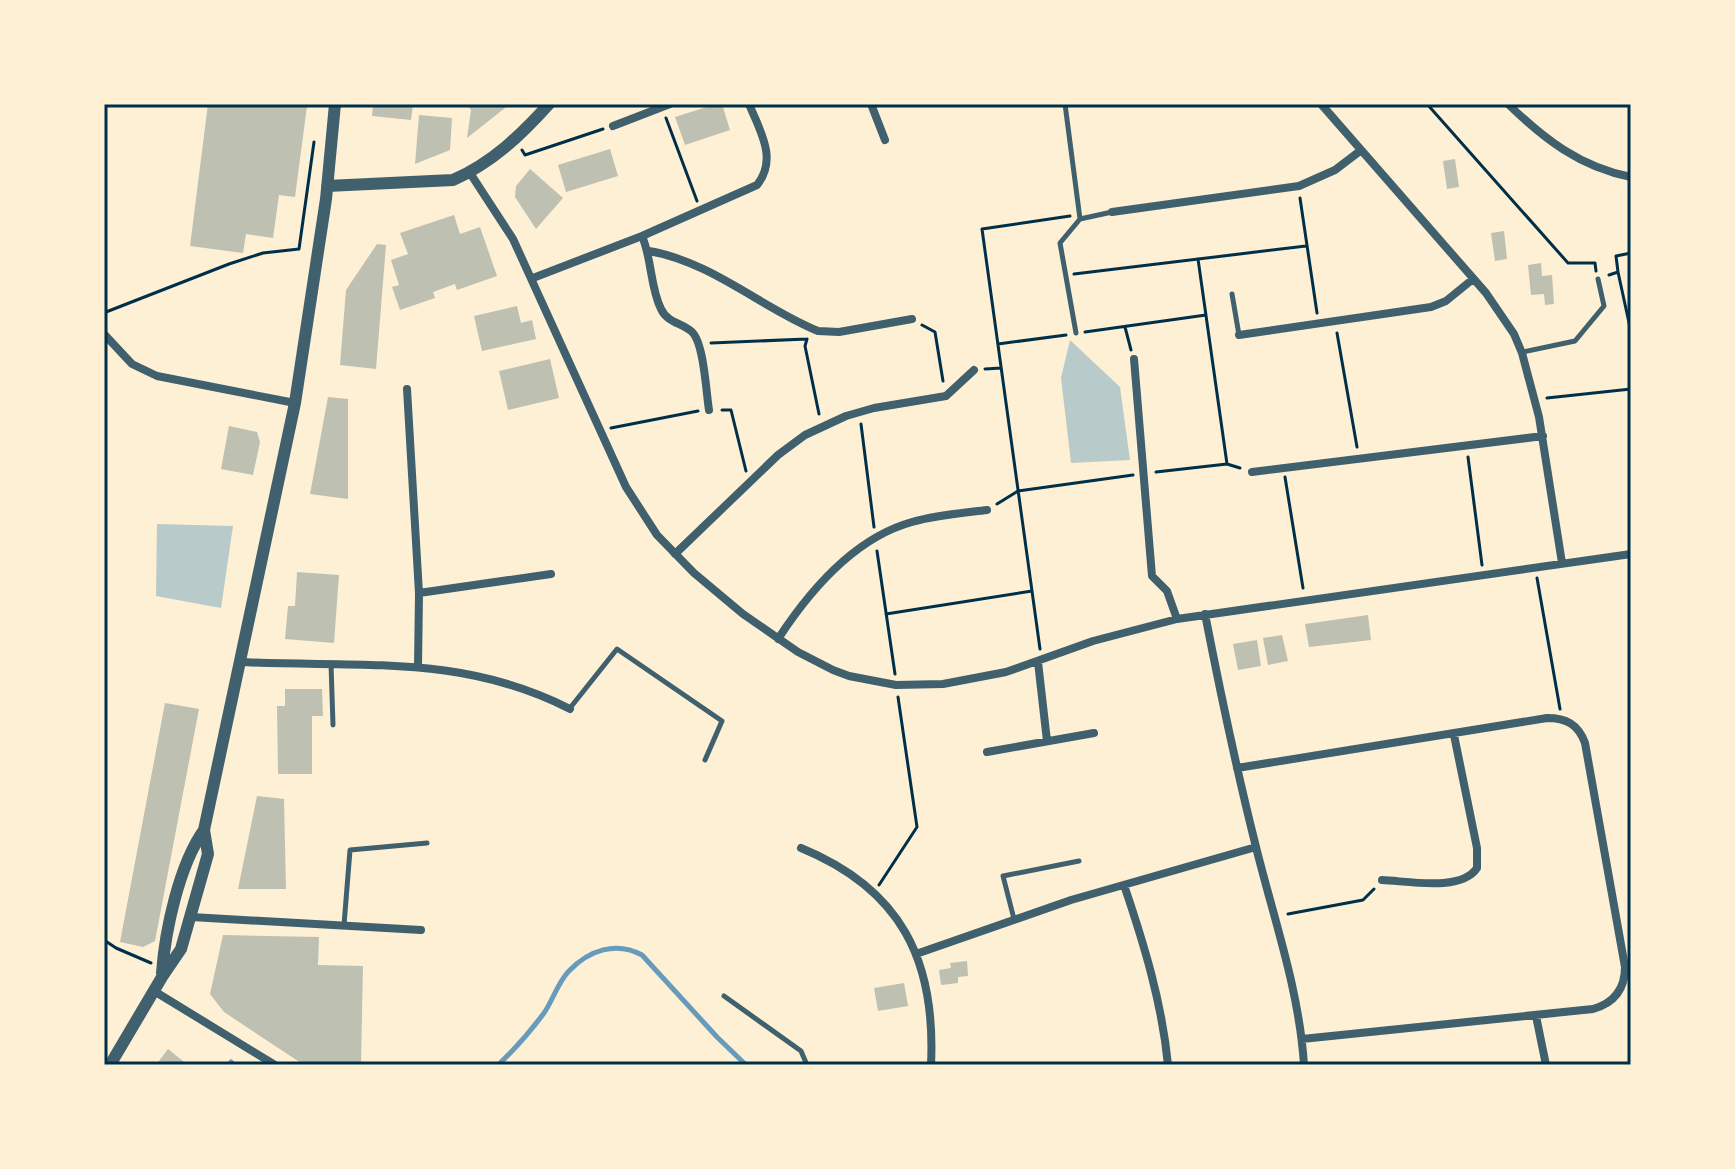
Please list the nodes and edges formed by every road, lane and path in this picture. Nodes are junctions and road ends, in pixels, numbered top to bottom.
1 (335, 104) edge
2 (549, 104) edge
3 (749, 104) edge
4 (871, 104) edge
5 (1065, 104) edge
6 (1321, 104) edge
7 (1427, 104) edge
8 (1508, 104) edge
9 (666, 106) edge
10 (613, 126) joint
11 (515, 140) junction
12 (885, 140) dead end
13 (314, 142) dead end
14 (1360, 151) junction
15 (470, 173) junction
16 (1631, 177) edge
17 (327, 186) junction
18 (1299, 186) junction
19 (700, 211) junction
20 (1112, 212) joint
21 (1079, 217) junction
22 (642, 236) junction
23 (1306, 246) junction
24 (649, 251) junction
25 (1631, 253) edge
26 (1198, 259) junction
27 (1618, 272) junction
28 (1066, 275) junction
29 (533, 278) junction
30 (1473, 279) junction
31 (1598, 279) junction
32 (1232, 294) dead end
33 (104, 310) edge
34 (1206, 315) junction
35 (912, 319) joint
36 (1335, 321) junction
37 (1319, 323) junction
38 (1125, 327) junction
39 (811, 328) junction
40 (1631, 332) edge
41 (1076, 333) junction
42 (104, 334) edge
43 (1239, 335) joint
44 (807, 339) junction
45 (699, 343) junction
46 (998, 344) junction
47 (1522, 353) junction
48 (1134, 359) joint
49 (1001, 368) junction
50 (974, 370) joint
51 (407, 389) dead end
52 (1631, 389) edge
53 (946, 396) junction
54 (1535, 400) junction
55 (295, 403) junction
56 (709, 410) junction
57 (859, 412) junction
58 (821, 427) junction
59 (600, 430) junction
60 (1543, 436) junction
61 (1467, 446) junction
62 (1359, 459) junction
63 (1227, 464) junction
64 (1284, 468) junction
65 (1252, 472) joint
66 (1143, 473) junction
67 (748, 483) junction
68 (1018, 491) junction
69 (987, 510) joint
70 (876, 539) junction
71 (675, 554) junction
72 (1631, 554) edge
73 (1562, 563) junction
74 (1535, 567) junction
75 (551, 574) dead end
76 (1483, 574) junction
77 (1032, 591) junction
78 (419, 593) junction
79 (1304, 600) junction
80 (886, 614) junction
81 (1205, 614) junction
82 (1177, 619) junction
83 (778, 639) junction
84 (240, 662) junction
85 (1040, 662) junction
86 (331, 664) junction
87 (418, 666) junction
88 (896, 685) junction
89 (570, 709) joint
90 (1561, 719) junction
91 (333, 725) dead end
92 (1094, 733) dead end
93 (1454, 735) junction
94 (1047, 741) junction
95 (987, 752) dead end
96 (705, 760) dead end
97 (1237, 768) junction
98 (204, 830) junction
99 (427, 843) dead end
100 (1256, 847) junction
101 (801, 848) dead end
102 (1079, 861) dead end
103 (1382, 880) joint
104 (1124, 885) junction
105 (874, 892) junction
106 (191, 917) junction
107 (1276, 917) junction
108 (1014, 919) junction
109 (344, 926) junction
110 (421, 930) dead end
111 (104, 940) edge
112 (916, 954) junction
113 (162, 972) junction
114 (154, 991) junction
115 (724, 996) dead end
116 (1536, 1016) junction
117 (1302, 1039) junction
118 (110, 1065) edge
119 (275, 1065) edge
120 (807, 1065) edge
121 (931, 1065) edge
122 (1168, 1065) edge
123 (1304, 1065) edge
124 (1546, 1065) edge

1 - 17 street
2 - 11 street
3 - 19 street
4 - 12 street
5 - 21 lane
6 - 14 street
7 - 31 path
8 - 16 street
9 - 10 street
9 - 19 path
10 - 11 path
11 - 15 street
13 - 33 path
14 - 18 street
14 - 30 street
15 - 17 street
15 - 29 street
17 - 55 street
18 - 20 street
18 - 23 path
19 - 22 street
20 - 21 lane
21 - 28 lane
21 - 46 path
22 - 24 street
22 - 29 street
23 - 26 path
23 - 37 path
24 - 39 street
24 - 45 street
25 - 27 path
26 - 28 path
26 - 34 path
27 - 31 path
27 - 40 path
28 - 41 lane
29 - 59 street
30 - 36 street
30 - 47 street
31 - 47 lane
32 - 43 lane
34 - 38 path
34 - 63 path
35 - 39 street
35 - 53 path
36 - 37 street
36 - 62 path
37 - 43 street
38 - 41 path
38 - 48 path
39 - 44 path
41 - 46 path
42 - 55 street
44 - 45 path
44 - 58 path
45 - 56 street
46 - 49 path
47 - 54 street
48 - 66 street
49 - 50 path
49 - 68 path
50 - 53 street
51 - 78 street
52 - 54 path
53 - 57 street
54 - 60 street
55 - 84 street
56 - 59 path
56 - 67 path
57 - 58 street
57 - 70 path
58 - 67 street
59 - 71 street
60 - 61 street
60 - 73 street
61 - 62 street
61 - 76 path
62 - 64 street
63 - 65 path
63 - 66 path
64 - 65 street
64 - 79 path
66 - 68 path
66 - 82 street
67 - 71 street
68 - 69 path
68 - 77 path
69 - 70 street
70 - 80 path
70 - 83 street
71 - 83 street
72 - 73 street
73 - 74 street
74 - 76 street
74 - 90 path
75 - 78 street
76 - 79 street
77 - 80 path
77 - 85 path
78 - 87 street
79 - 81 street
80 - 88 path
81 - 82 street
81 - 97 street
82 - 85 street
83 - 88 street
84 - 86 street
84 - 98 street
85 - 88 street
85 - 94 street
86 - 87 street
86 - 91 lane
87 - 89 street
88 - 105 path
89 - 96 lane
90 - 93 street
90 - 116 street
92 - 94 street
93 - 97 street
93 - 103 street
94 - 95 street
97 - 100 street
98 - 106 street
98 - 113 street
99 - 109 lane
100 - 104 street
100 - 107 street
101 - 105 street
102 - 108 lane
103 - 107 path
104 - 108 street
104 - 122 street
105 - 112 street
106 - 109 street
106 - 113 street
107 - 117 street
108 - 112 street
109 - 110 street
111 - 113 path
112 - 121 street
113 - 114 street
114 - 118 street
114 - 119 street
115 - 120 lane
116 - 117 street
116 - 124 street
117 - 123 street

